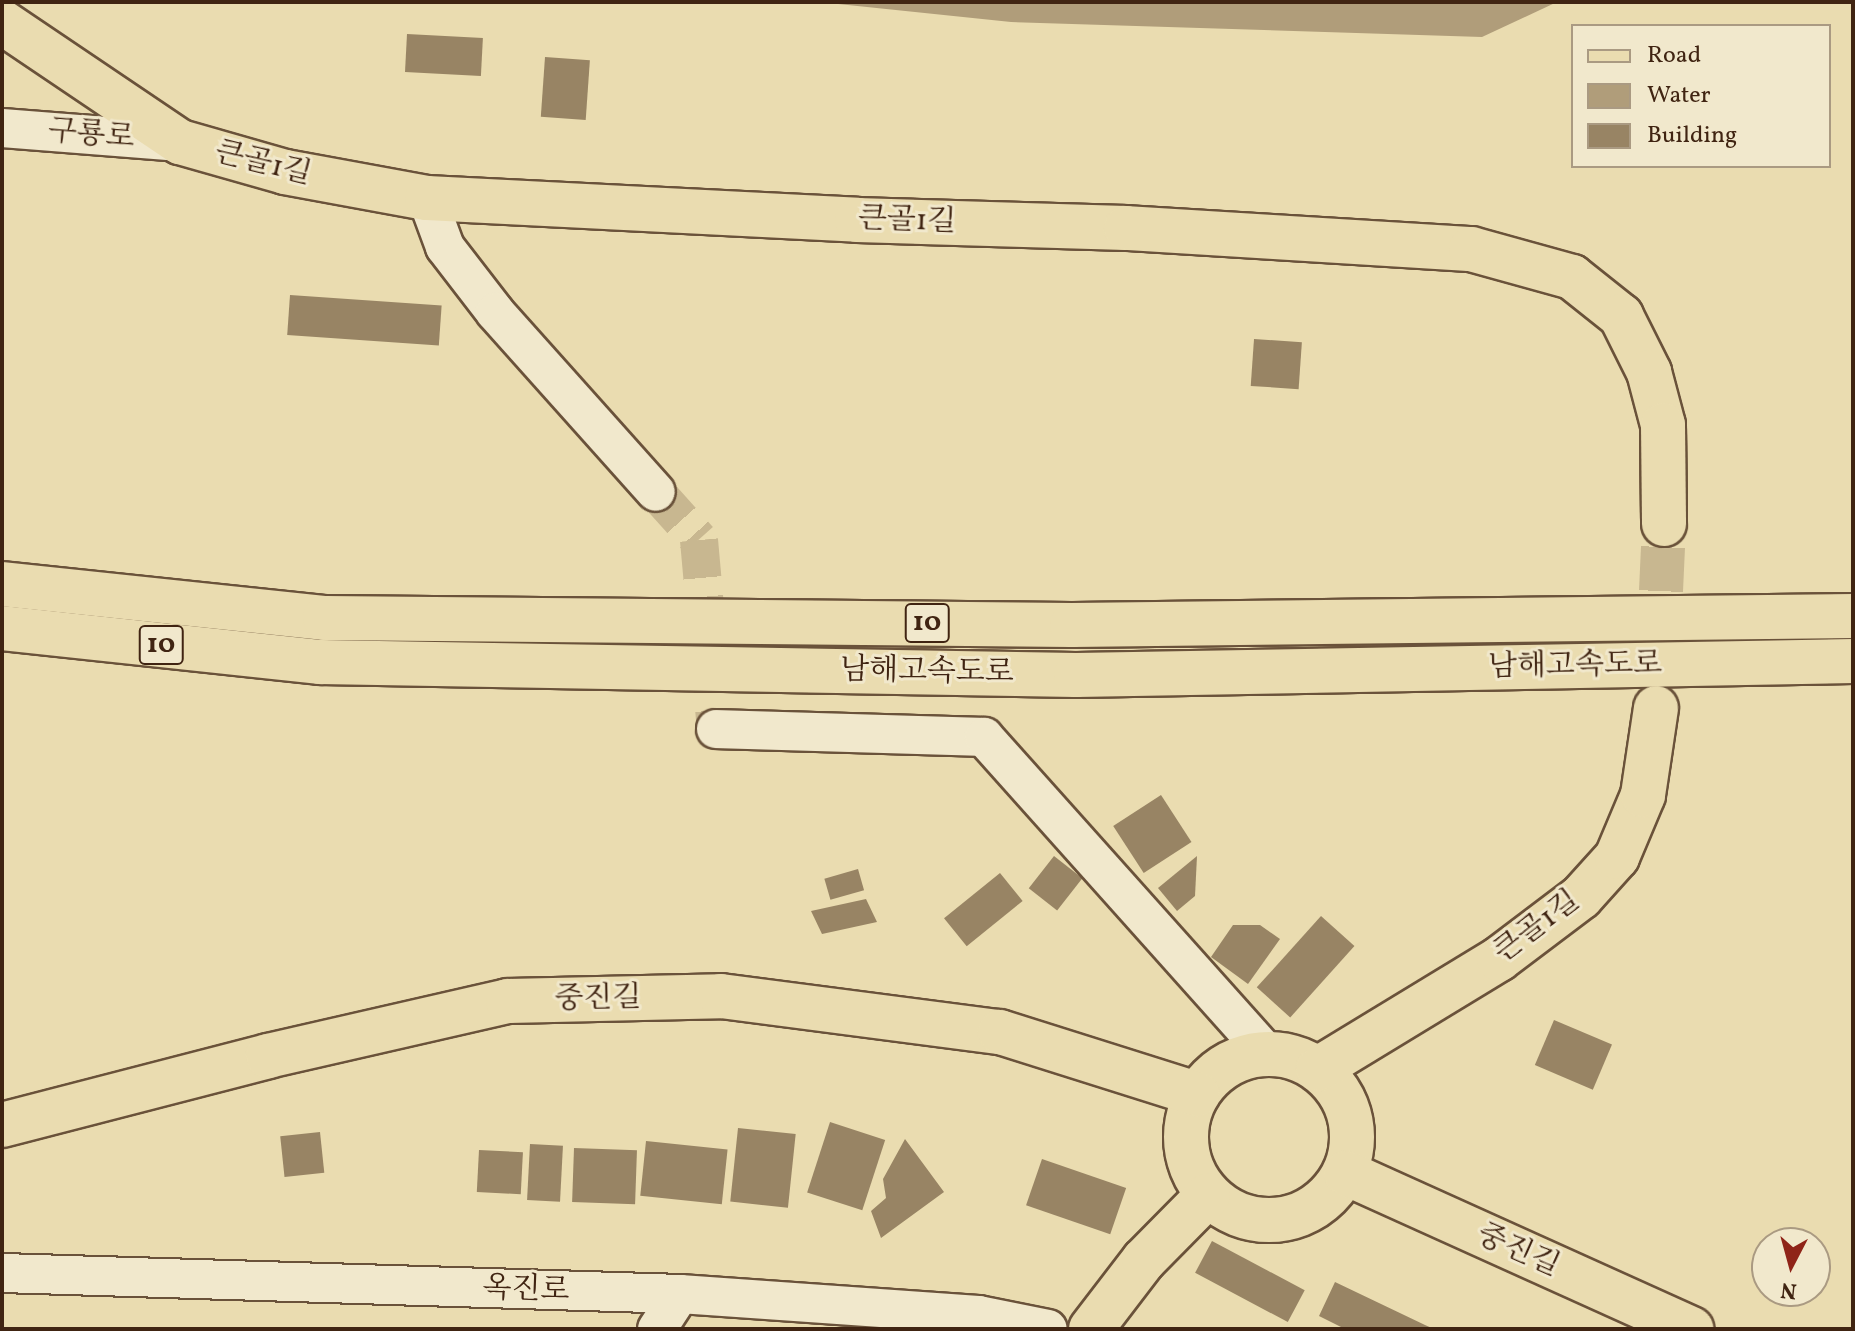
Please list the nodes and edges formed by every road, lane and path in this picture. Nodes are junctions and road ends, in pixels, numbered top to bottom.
1 (2, 22) edge
2 (2, 128) edge
3 (180, 142) junction
4 (427, 198) junction
5 (656, 492) tunnel mouth
6 (1664, 524) tunnel mouth
7 (2, 584) edge
8 (1853, 616) edge
9 (2, 628) edge
10 (1853, 661) edge
11 (1656, 708) dead end
12 (716, 729) dead end
13 (1267, 1053) junction
14 (1318, 1069) junction
15 (1197, 1094) junction
16 (2, 1125) edge
17 (1346, 1173) junction
18 (1208, 1195) junction
19 (2, 1273) edge
20 (680, 1294) junction
21 (657, 1329) edge
22 (1048, 1329) edge
23 (1091, 1329) edge
24 (1691, 1329) edge

1 - 3 main road, 큰골1길
2 - 3 street, 구룡로
3 - 4 main road, 큰골1길
4 - 5 street
4 - 6 main road, 큰골1길
7 - 8 main road, 남해고속도로 / 10
9 - 10 main road, 남해고속도로 / 10
11 - 14 main road, 큰골1길
12 - 13 street
13 - 14 main road
13 - 15 main road
14 - 17 main road
15 - 16 main road, 중진길
15 - 18 main road
17 - 18 main road
17 - 24 main road, 중진길
18 - 23 main road
19 - 20 street, 옥진로
20 - 21 street
20 - 22 street, 옥진로

